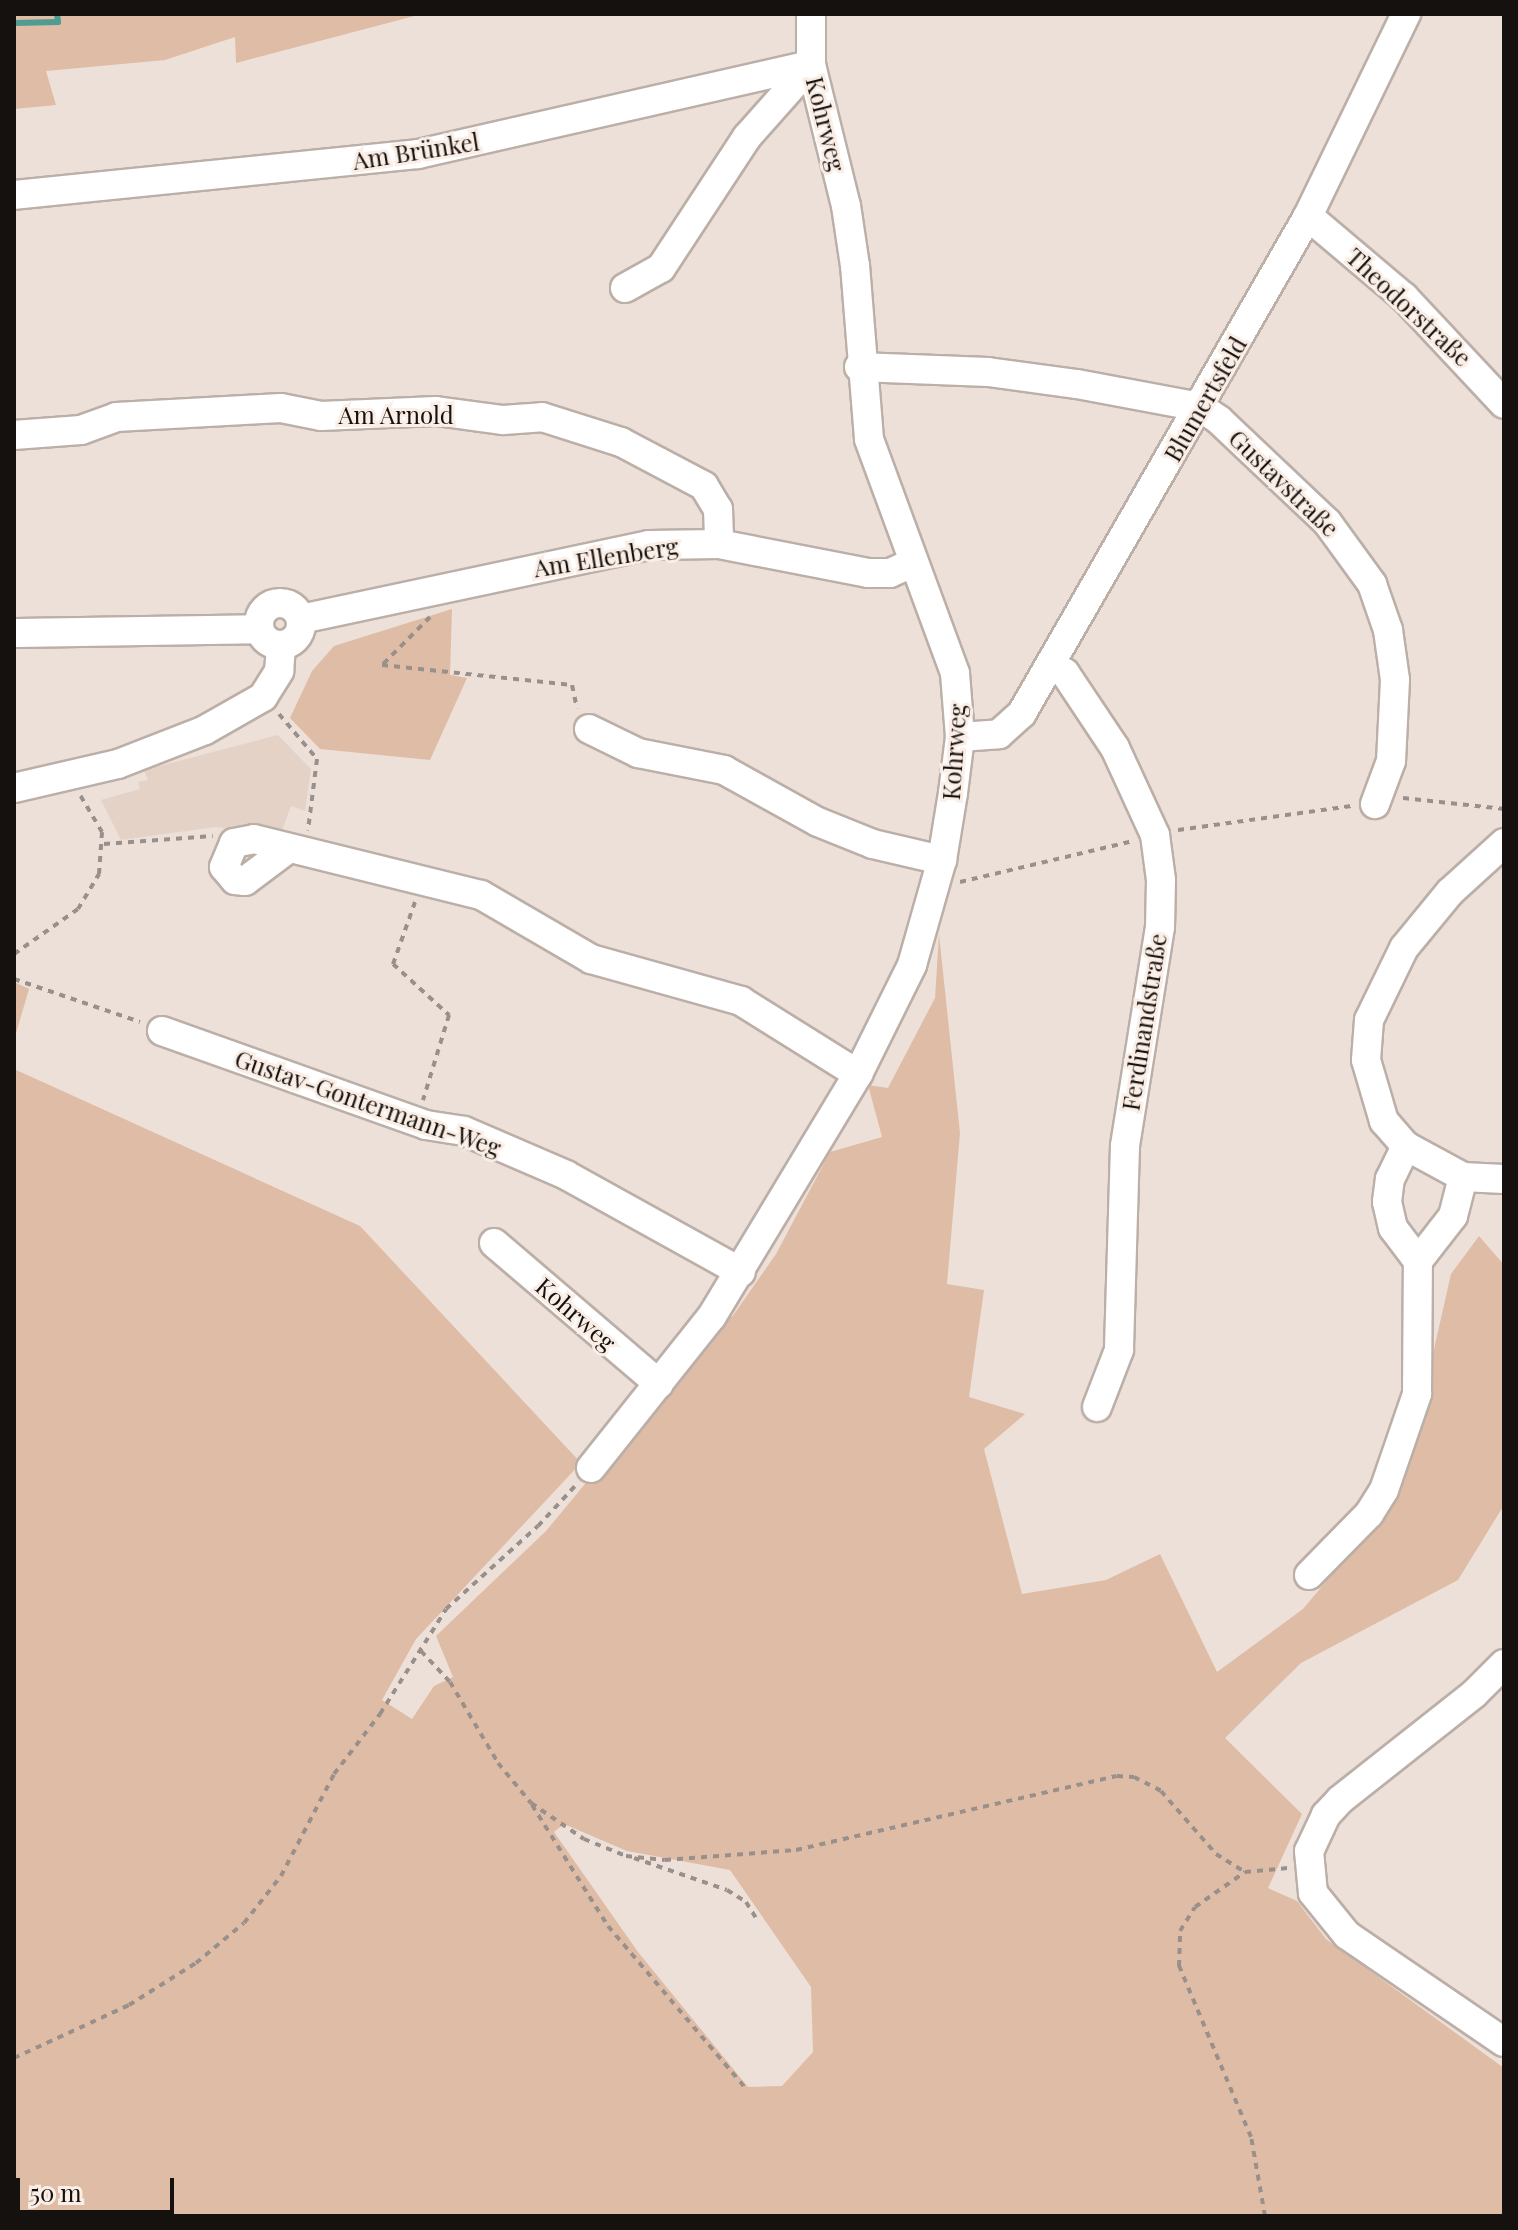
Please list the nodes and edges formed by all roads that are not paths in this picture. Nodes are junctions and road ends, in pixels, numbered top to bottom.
1 (811, 14) edge
2 (1406, 14) edge
3 (811, 65) junction
4 (14, 195) edge
5 (1308, 216) junction
6 (625, 288) dead end
7 (859, 367) junction
8 (1504, 404) edge
9 (1200, 407) junction
10 (14, 435) edge
11 (719, 544) junction
12 (912, 563) junction
13 (14, 633) edge
14 (270, 638) junction
15 (1051, 664) junction
16 (589, 729) road end
17 (960, 737) junction
18 (14, 788) edge
19 (1375, 804) dead end
20 (296, 842) junction
21 (1504, 843) edge
22 (942, 860) junction
23 (162, 1031) road end
24 (858, 1074) junction
25 (1406, 1146) junction
26 (1463, 1177) junction
27 (1504, 1179) edge
28 (494, 1243) dead end
29 (1418, 1261) junction
30 (741, 1272) junction
31 (659, 1384) junction
32 (1097, 1407) dead end
33 (591, 1468) road end
34 (1309, 1575) dead end
35 (1504, 1664) edge
36 (1504, 2042) edge

1 - 3 street, Kohrweg
2 - 5 street, Blumertsfeld
3 - 4 street, Am Brünkel
3 - 6 street, Kohrweg
3 - 7 street, Kohrweg
5 - 8 street, Theodorstraße
5 - 9 street, Blumertsfeld
7 - 9 street
7 - 12 street, Kohrweg
9 - 15 street, Blumertsfeld
9 - 19 street, Gustavstraße
10 - 11 street, Am Arnold
11 - 12 street, Am Ellenberg
11 - 14 street, Am Ellenberg
12 - 17 street, Kohrweg
13 - 14 street
14 - 18 street
15 - 17 street, Blumertsfeld
15 - 32 street, Ferdinandstraße
16 - 22 street
17 - 22 street, Kohrweg
20 - 20 street
20 - 24 street
21 - 25 street
22 - 24 street, Kohrweg
23 - 30 street, Gustav-Gontermann-Weg
24 - 30 street, Kohrweg
25 - 26 street
25 - 29 street
26 - 27 street
26 - 29 street
28 - 31 street, Kohrweg
29 - 34 street
30 - 31 street, Kohrweg
31 - 33 street, Kohrweg
35 - 36 street

